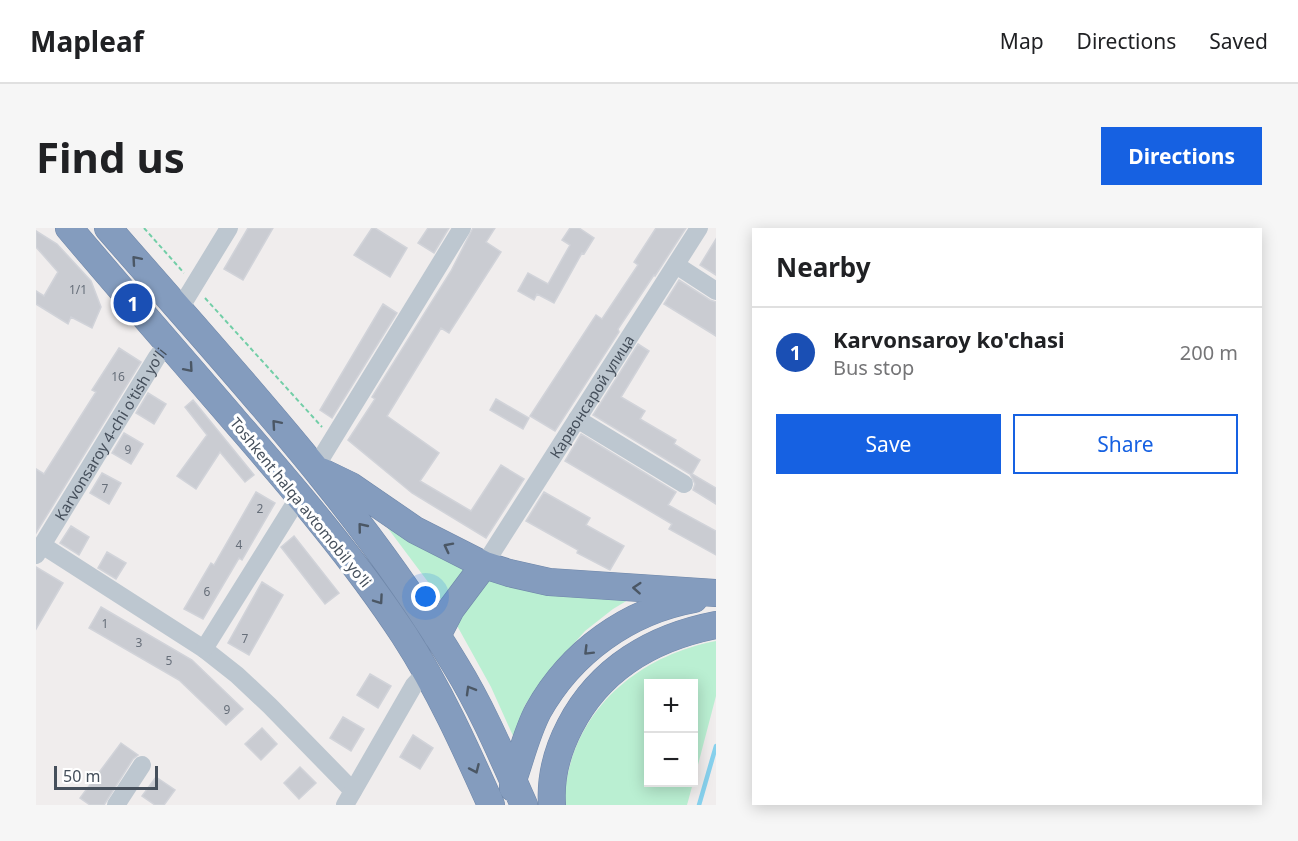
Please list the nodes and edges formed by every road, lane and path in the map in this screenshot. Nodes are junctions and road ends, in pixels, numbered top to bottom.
1 (69, 228) edge
2 (108, 228) edge
3 (144, 228) edge
4 (229, 228) edge
5 (462, 228) edge
6 (699, 228) edge
7 (676, 265) junction
8 (194, 285) junction
9 (716, 291) edge
10 (179, 310) junction
11 (168, 343) junction
12 (577, 419) junction
13 (333, 439) junction
14 (315, 468) junction
15 (684, 484) dead end
16 (302, 498) junction
17 (39, 550) edge
18 (484, 565) junction
19 (716, 594) edge
20 (716, 626) edge
21 (437, 636) junction
22 (204, 650) junction
23 (426, 672) junction
24 (142, 765) dead end
25 (512, 793) edge
26 (349, 798) edge
27 (116, 805) edge
28 (491, 805) edge
29 (524, 805) edge
30 (552, 805) edge

1 - 11 highway, Toshkent halqa avtomobil yo'li
10 -> 2 highway, Toshkent halqa avtomobil yo'li
3 - 8 path
4 - 8 street
5 - 13 street
6 - 7 street, Карвонсарой улица
7 - 9 street
7 - 12 street, Карвонсарой улица
8 - 10 street
8 - 13 path
14 -> 10 highway, Toshkent halqa avtomobil yo'li
11 -> 16 highway, Toshkent halqa avtomobil yo'li
11 - 17 street, Karvonsaroy 4-chi o'tish yo'li
12 - 15 street
12 - 18 street, Карвонсарой улица
13 - 14 street
18 -> 14 highway
21 -> 14 highway, Toshkent halqa avtomobil yo'li
16 - 22 street
16 -> 23 highway, Toshkent halqa avtomobil yo'li
17 - 22 street
19 -> 18 highway
18 - 21 highway
19 -> 25 highway
20 - 30 highway
25 -> 21 highway, Toshkent halqa avtomobil yo'li
22 - 26 street
23 - 26 street
23 -> 28 highway, Toshkent halqa avtomobil yo'li
24 - 27 street
25 - 29 highway, Toshkent halqa avtomobil yo'li

